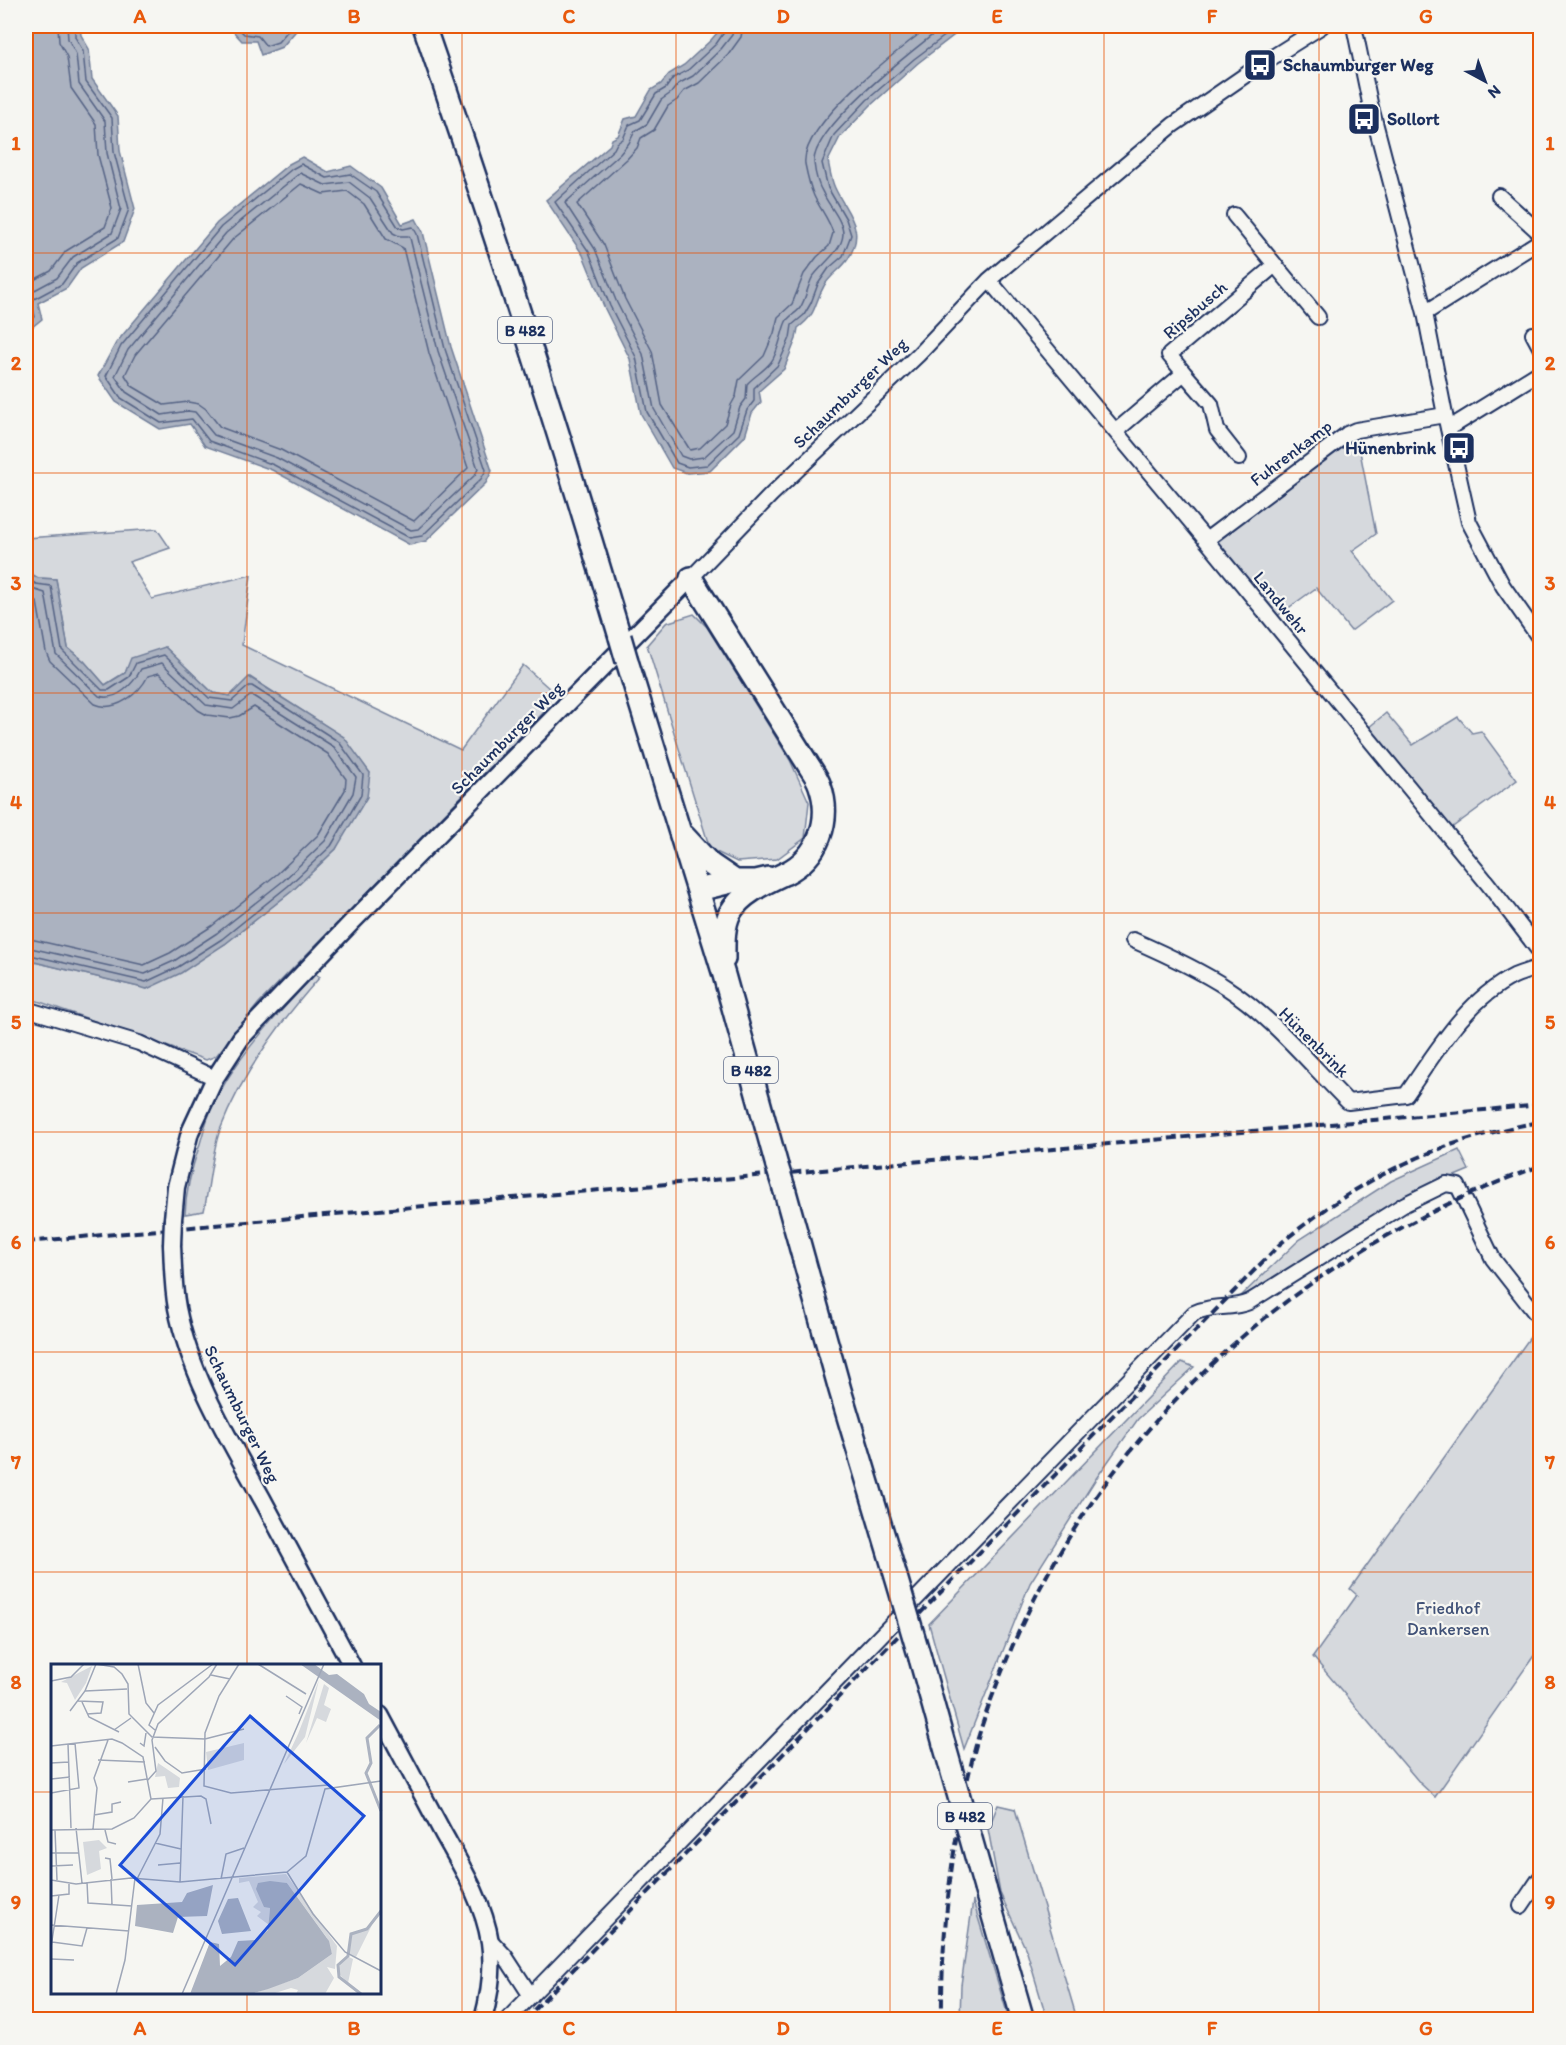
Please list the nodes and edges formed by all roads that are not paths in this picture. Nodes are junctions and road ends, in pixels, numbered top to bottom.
1 (424, 26) edge
2 (1322, 26) edge
3 (1354, 26) edge
4 (1499, 196) dead end
5 (1234, 215) dead end
6 (1540, 233) edge
7 (1540, 241) edge
8 (1275, 265) junction
9 (989, 280) junction
10 (1425, 313) junction
11 (1318, 317) dead end
12 (1533, 334) dead end
13 (1540, 347) edge
14 (1540, 372) edge
15 (1184, 373) junction
16 (1446, 422) junction
17 (1116, 431) junction
18 (1239, 458) dead end
19 (1206, 540) junction
20 (691, 578) junction
21 (1540, 639) edge
22 (679, 830) junction
23 (743, 887) junction
24 (701, 899) junction
25 (1133, 940) dead end
26 (1540, 952) edge
27 (1540, 967) edge
28 (724, 975) junction
29 (26, 1009) edge
30 (215, 1078) junction
31 (1540, 1319) edge
32 (351, 1664) edge
33 (381, 1717) edge
34 (1540, 1878) edge
35 (1521, 1906) dead end
36 (490, 1940) junction
37 (531, 1996) junction
38 (483, 2019) edge
39 (507, 2019) edge
40 (1023, 2019) edge

1 - 22 main road, B 482, bridge
2 - 9 street, Schaumburger Weg
3 - 10 street
4 - 6 street
5 - 8 street
7 - 10 street
8 - 11 street
8 - 15 street, Ripsbusch
9 - 17 street, Landwehr
9 - 20 street, Schaumburger Weg
10 - 16 street
12 - 13 street
14 - 16 street
15 - 17 street
15 - 18 street
16 - 19 street, Fuhrenkamp
16 - 21 street
17 - 19 street, Landwehr
19 - 26 street, Landwehr
20 - 23 main road
20 - 30 street, Schaumburger Weg
22 - 23 main road
22 - 24 main road, B 482
23 - 24 main road
23 - 28 main road
24 - 28 main road, B 482
25 - 27 street, Hünenbrink
28 - 40 main road, B 482, bridge
29 - 30 street
30 - 32 street, Schaumburger Weg, bridge
31 - 37 street
33 - 36 street
34 - 35 street
36 - 37 street
36 - 38 street
37 - 39 street

